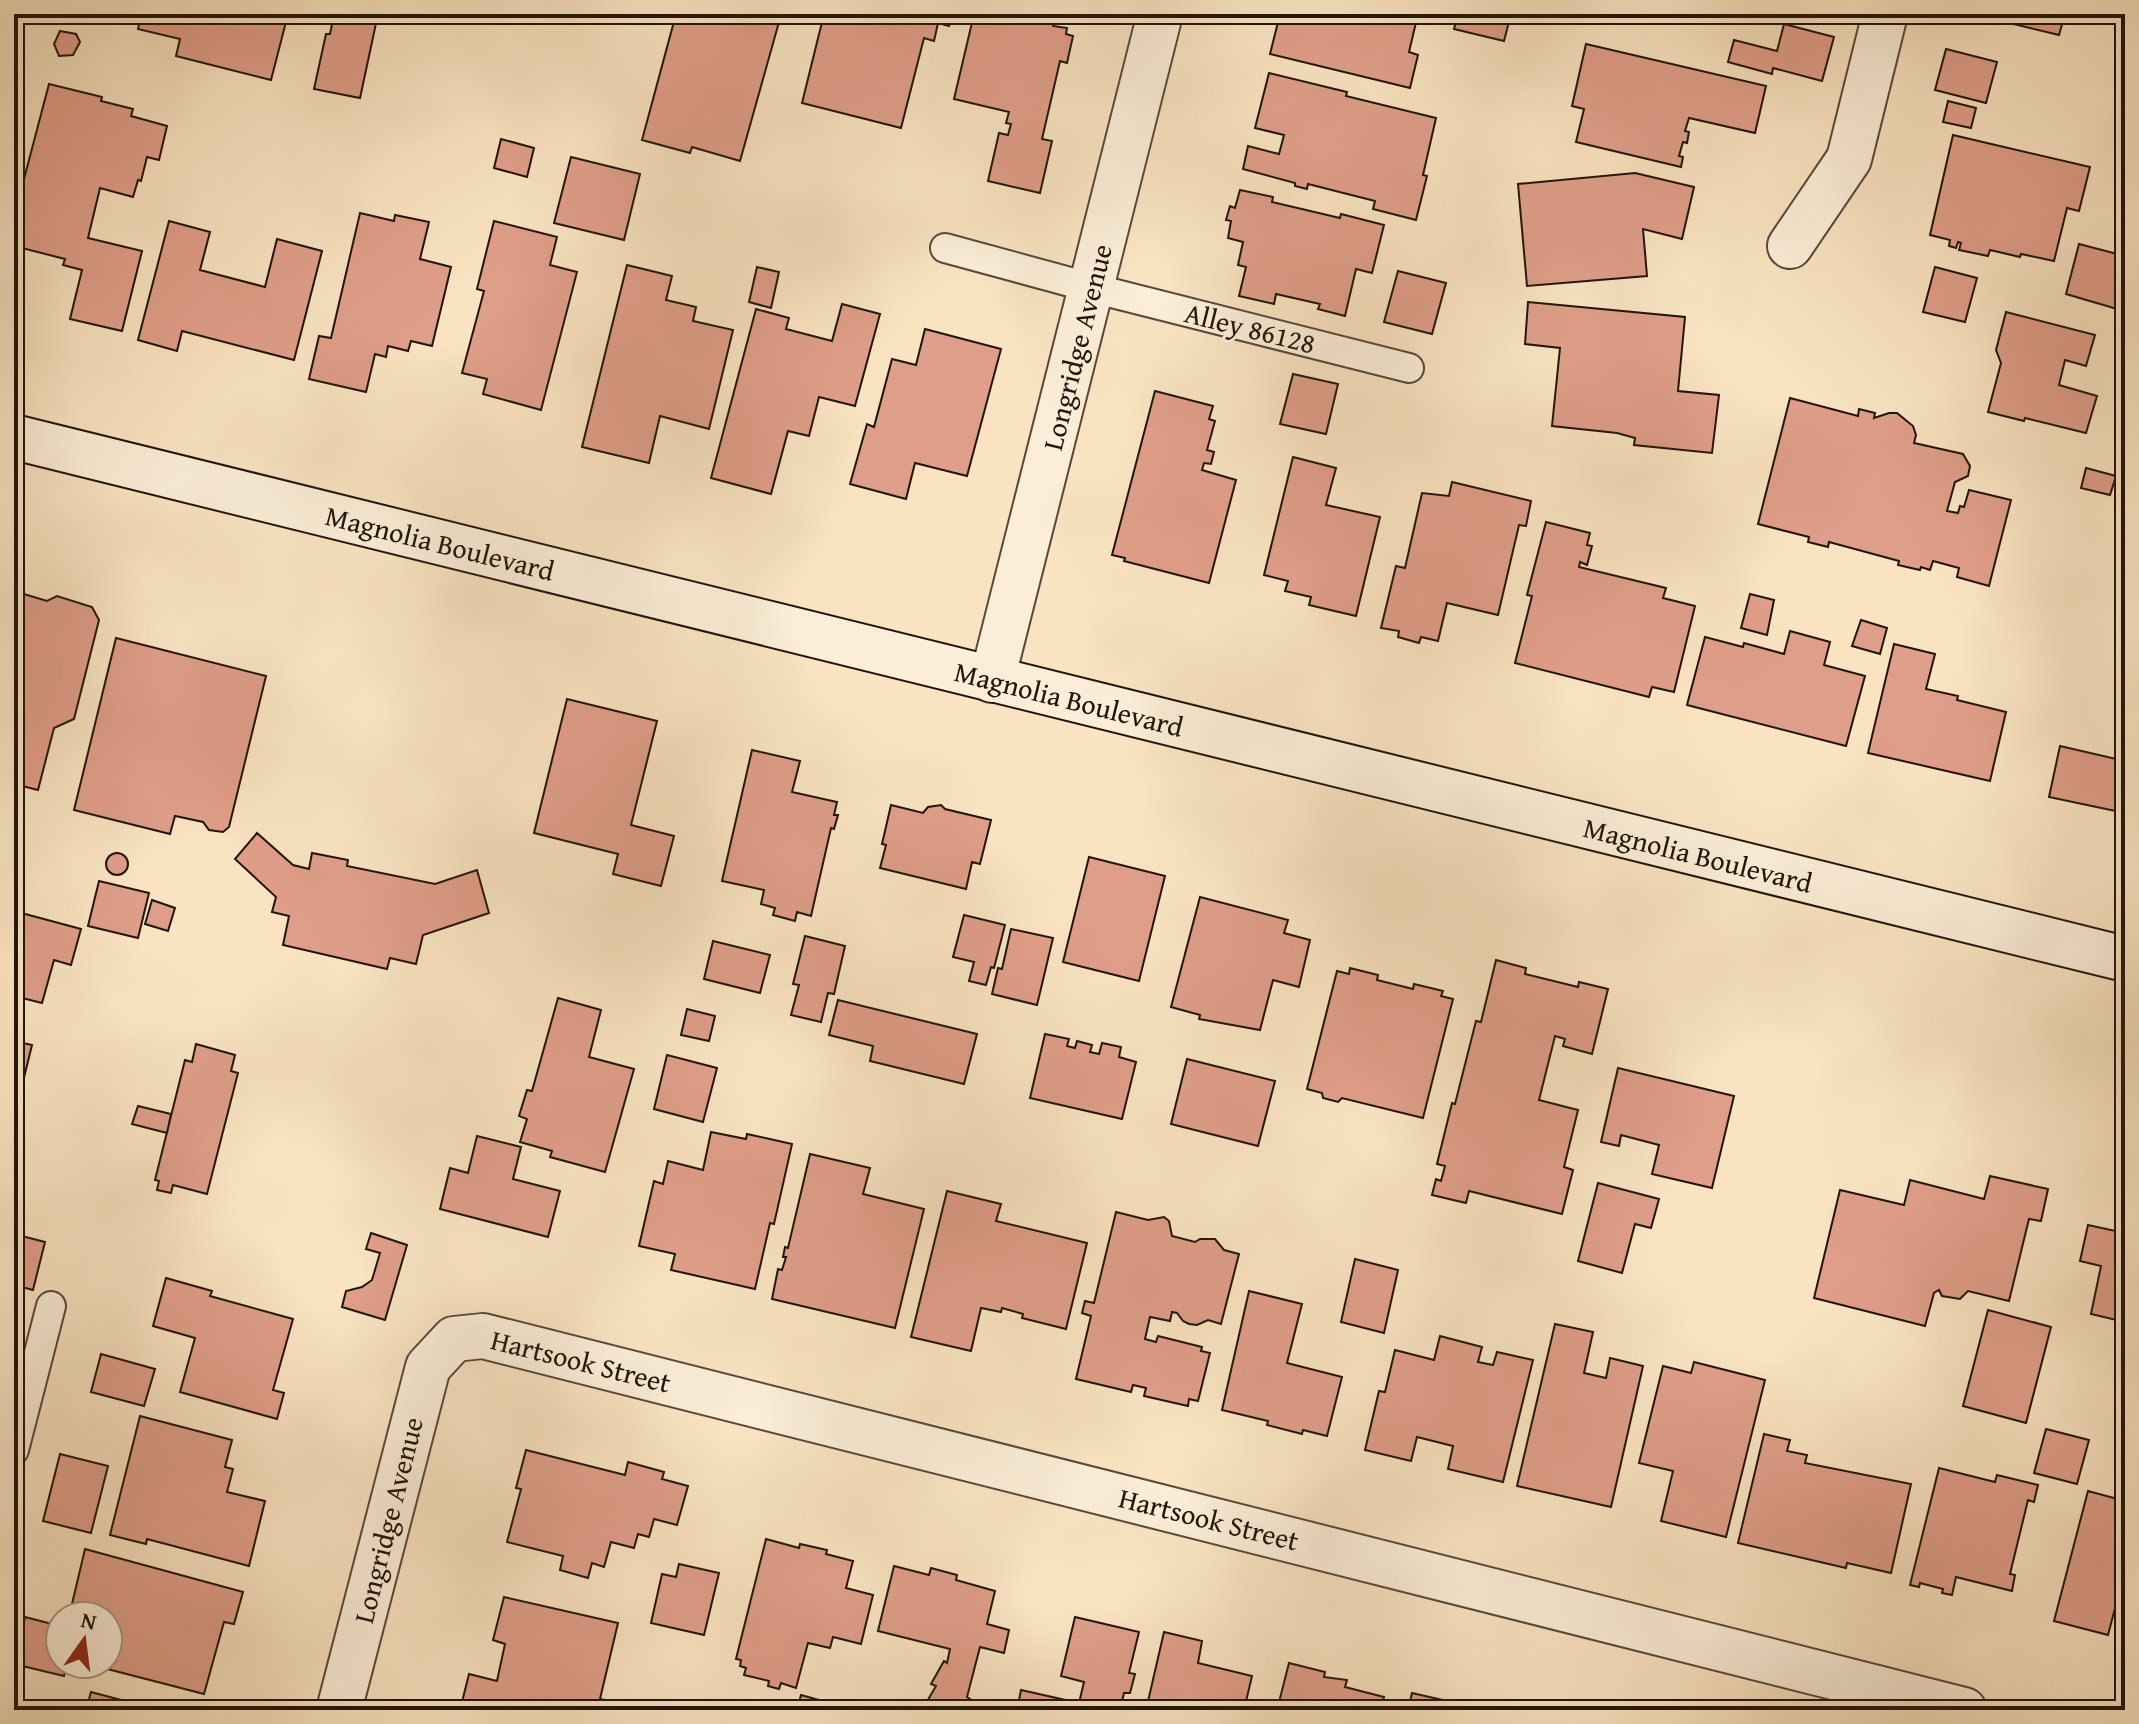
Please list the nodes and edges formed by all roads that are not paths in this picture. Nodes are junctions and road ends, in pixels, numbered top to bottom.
1 (1160, 14) edge
2 (1885, 14) edge
3 (1790, 246) dead end
4 (945, 248) dead end
5 (1092, 288) junction
6 (1409, 368) dead end
7 (14, 437) edge
8 (992, 680) junction
9 (2125, 959) edge
10 (51, 1306) dead end
11 (454, 1339) joint
12 (14, 1450) edge
13 (339, 1710) edge
14 (1964, 1710) edge

1 - 5 street, Longridge Avenue
2 - 3 street
4 - 5 lane, Alley 86128
5 - 6 lane, Alley 86128
5 - 8 street, Longridge Avenue
7 - 8 street, Magnolia Boulevard
8 - 9 street, Magnolia Boulevard
10 - 12 lane
11 - 13 street, Longridge Avenue
11 - 14 street, Hartsook Street

